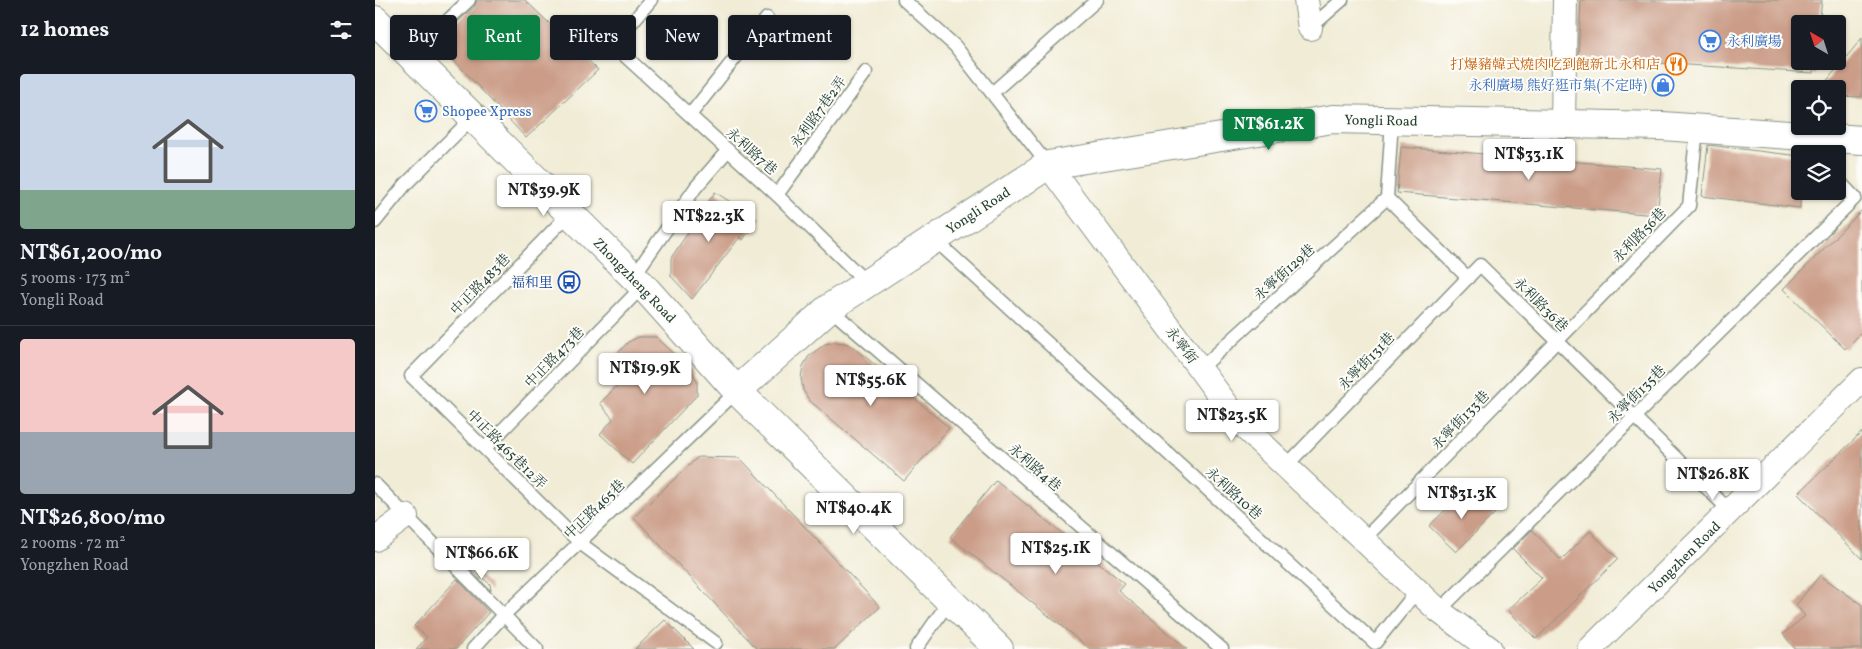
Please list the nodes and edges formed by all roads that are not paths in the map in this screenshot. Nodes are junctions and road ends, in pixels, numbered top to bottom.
1 (469, 0) edge
2 (651, 0) edge
3 (1097, 0) edge
4 (1306, 0) edge
5 (1342, 0) edge
6 (1565, 0) edge
7 (907, 3) edge
8 (453, 15) edge
9 (376, 24) edge
10 (1310, 28) joint
11 (390, 37) edge
12 (415, 60) edge
13 (734, 60) edge
14 (866, 72) dead end
15 (992, 93) junction
16 (690, 115) junction
17 (473, 117) junction
18 (1392, 120) junction
19 (1563, 124) junction
20 (1697, 128) junction
21 (1844, 144) edge
22 (728, 150) junction
23 (1048, 165) junction
24 (1846, 189) edge
25 (777, 195) junction
26 (1387, 198) junction
27 (1858, 202) edge
28 (570, 213) junction
29 (375, 222) edge
30 (934, 239) junction
31 (1468, 278) junction
32 (638, 281) junction
33 (867, 283) junction
34 (829, 308) junction
35 (1557, 342) junction
36 (1200, 369) junction
37 (411, 376) joint
38 (1862, 380) edge
39 (737, 391) junction
40 (1634, 417) junction
41 (485, 448) junction
42 (1286, 466) junction
43 (375, 484) edge
44 (1730, 511) junction
45 (406, 516) junction
46 (375, 539) edge
47 (1363, 540) junction
48 (580, 543) junction
49 (1417, 590) junction
50 (950, 600) junction
51 (1439, 611) junction
52 (504, 615) junction
53 (716, 643) dead end
54 (473, 649) edge
55 (537, 649) edge
56 (915, 649) edge
57 (999, 649) edge
58 (1222, 649) edge
59 (1490, 649) edge
60 (1590, 649) edge

1 - 8 lane
2 - 16 lane, 永利路7巷
3 - 15 lane
4 - 10 street
5 - 10 lane
6 - 19 street
7 - 15 lane, 永寧街
9 - 11 street, Zhongzheng Road
12 - 17 street, Zhongzheng Road
13 - 16 lane
14 - 25 lane, 永利路7巷2弄
15 - 23 lane, 永寧街
16 - 22 lane, 永利路7巷
17 - 28 street, Zhongzheng Road
17 - 29 lane
18 - 19 street, Yongli Road
18 - 23 street, Yongli Road
18 - 26 lane
19 - 20 street, Yongli Road
20 - 21 street, Yongli Road
20 - 35 lane, 永利路56巷
22 - 25 lane, 永利路7巷
22 - 32 lane, 中正路473巷
23 - 30 street, Yongli Road
23 - 36 street, 永寧街
24 - 27 lane, 永寧街135巷
25 - 33 lane, 永利路7巷
26 - 31 lane
26 - 36 lane, 永寧街129巷
27 - 40 lane, 永寧街135巷
28 - 32 street, Zhongzheng Road
28 - 37 lane, 中正路483巷
30 - 33 street, Yongli Road
30 - 49 lane, 永利路10巷
31 - 35 lane, 永利路36巷
31 - 42 lane, 永寧街131巷
32 - 39 street, Zhongzheng Road
32 - 41 lane, 中正路473巷
33 - 34 street, Yongli Road
34 - 39 street, Yongli Road
34 - 58 lane, 永利路4巷
35 - 40 lane, 永利路36巷
35 - 47 lane, 永寧街133巷
36 - 42 street, 永寧街
37 - 41 lane, 中正路465巷12弄
38 - 44 street, Yongzhen Road
39 - 48 lane, 中正路465巷
39 - 50 street, Zhongzheng Road
40 - 44 lane, 永利路36巷
40 - 51 lane, 永寧街135巷
41 - 48 lane, 中正路465巷12弄
42 - 47 street, 永寧街
43 - 45 lane
44 - 60 street, Yongzhen Road
45 - 46 street
45 - 52 lane
47 - 49 street, 永寧街
48 - 52 lane, 中正路465巷
48 - 53 lane, 中正路465巷12弄
49 - 51 street, 永寧街
50 - 56 lane
50 - 57 street, Zhongzheng Road
51 - 59 street, 永寧街
52 - 54 lane, 中正路465巷
52 - 55 lane

